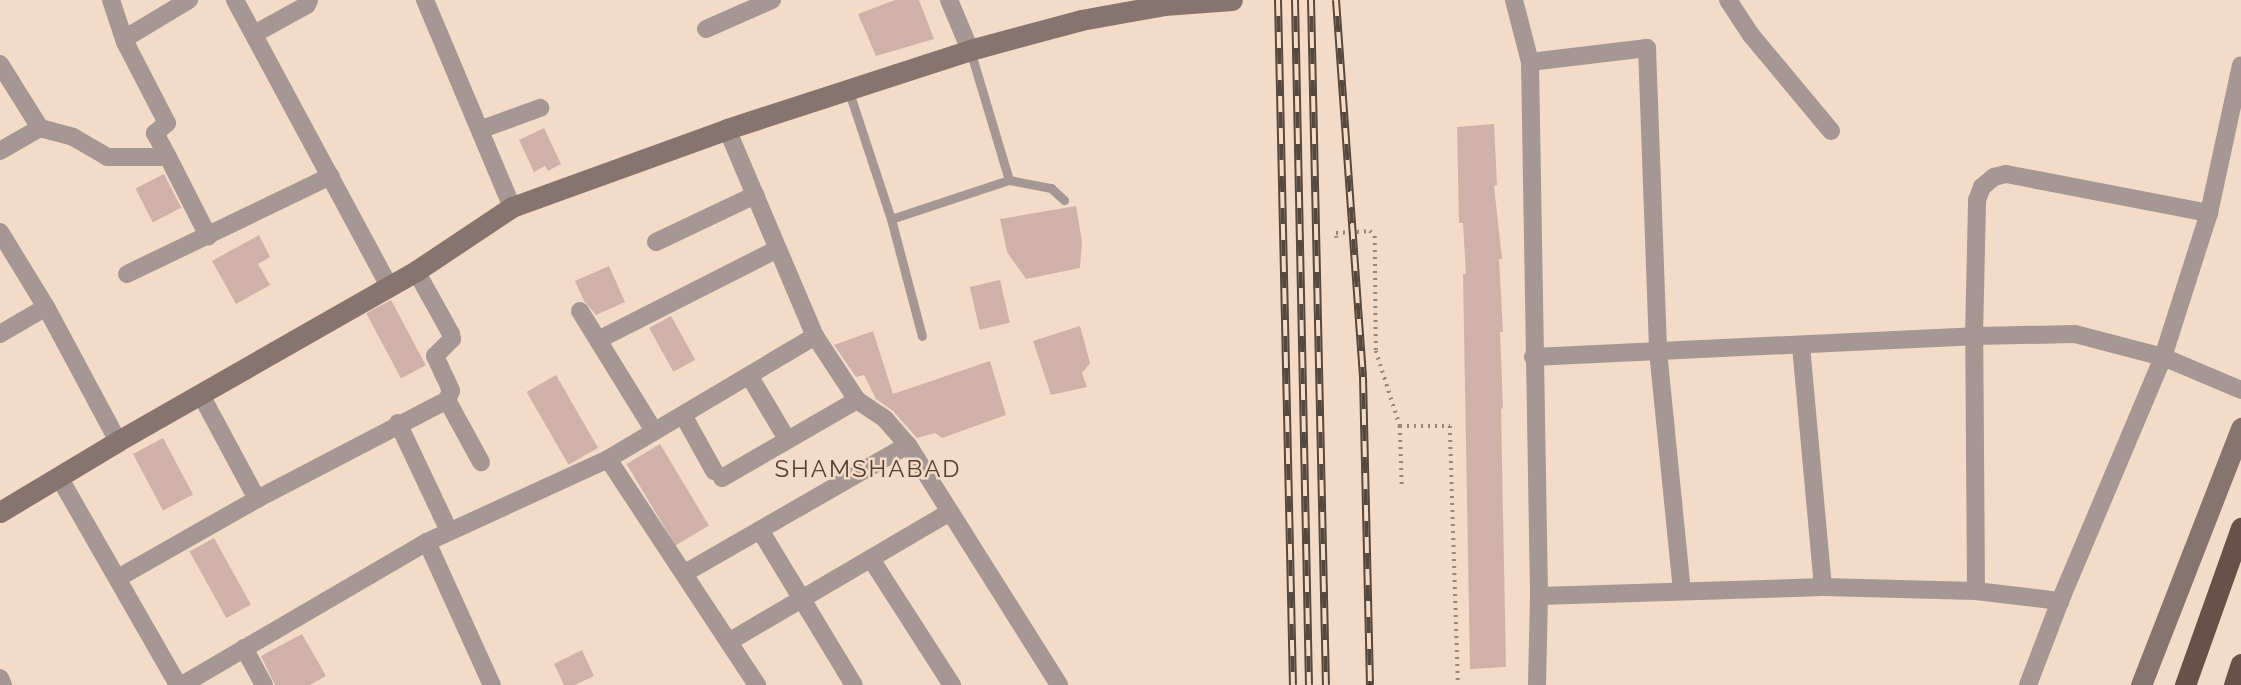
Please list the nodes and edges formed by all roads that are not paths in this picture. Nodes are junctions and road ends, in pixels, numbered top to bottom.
1 (111, 0) edge
2 (189, 0) edge
3 (235, 0) edge
4 (309, 0) edge
5 (425, 0) edge
6 (772, 0) edge
7 (949, 0) edge
8 (1232, 0) edge
9 (1514, 0) edge
10 (1728, 0) edge
11 (706, 29) dead end
12 (254, 34) junction
13 (124, 39) junction
14 (970, 50) junction
15 (1530, 62) junction
16 (0, 64) edge
17 (2241, 65) edge
18 (848, 89) junction
19 (540, 108) dead end
20 (40, 128) junction
21 (482, 129) junction
22 (727, 129) junction
23 (1830, 131) dead end
24 (0, 152) edge
25 (168, 158) junction
26 (331, 176) junction
27 (1009, 180) junction
28 (755, 195) junction
29 (1064, 200) dead end
30 (512, 207) junction
31 (2210, 214) junction
32 (891, 219) junction
33 (0, 232) edge
34 (208, 236) junction
35 (656, 242) dead end
36 (777, 249) junction
37 (416, 271) junction
38 (127, 274) dead end
39 (389, 286) junction
40 (46, 307) junction
41 (580, 311) dead end
42 (0, 334) edge
43 (922, 335) dead end
44 (1974, 336) junction
45 (815, 337) junction
46 (598, 340) junction
47 (1801, 346) junction
48 (1658, 351) junction
49 (1533, 357) junction
50 (2163, 357) junction
51 (750, 377) junction
52 (2241, 390) edge
53 (201, 395) junction
54 (447, 400) junction
55 (857, 400) junction
56 (683, 415) junction
57 (398, 423) junction
58 (2241, 428) edge
59 (654, 431) junction
60 (782, 431) dead end
61 (118, 441) junction
62 (908, 445) junction
63 (608, 459) junction
64 (481, 462) dead end
65 (59, 477) junction
66 (257, 499) junction
67 (0, 512) edge
68 (950, 512) junction
69 (2241, 528) edge
70 (760, 530) junction
71 (449, 531) junction
72 (427, 542) junction
73 (871, 559) junction
74 (684, 573) junction
75 (118, 578) junction
76 (1823, 587) junction
77 (1682, 590) junction
78 (1976, 590) junction
79 (1539, 596) junction
80 (802, 599) junction
81 (2060, 601) junction
82 (730, 641) junction
83 (244, 648) junction
84 (2241, 664) edge
85 (0, 678) edge
86 (946, 683) edge
87 (4, 685) edge
88 (180, 685) edge
89 (264, 685) edge
90 (492, 685) edge
91 (757, 685) edge
92 (854, 685) edge
93 (1059, 685) edge
94 (1537, 685) edge
95 (2028, 685) edge
96 (2141, 685) edge
97 (2185, 685) edge
98 (2234, 685) edge

1 - 13 street
2 - 13 street
3 - 12 street
4 - 12 street
5 - 21 street
6 - 11 street
7 - 14 street
8 - 14 main road
9 - 15 street
10 - 23 street
12 - 26 street
13 - 25 street
14 - 18 main road
14 - 27 lane
15 - 48 street
15 - 49 street
16 - 20 street
17 - 31 street
18 - 22 main road
18 - 32 lane
19 - 21 street
20 - 24 street
20 - 25 street
21 - 30 street
22 - 28 street
22 - 30 main road
25 - 34 street
26 - 34 street
26 - 39 street
27 - 29 lane
27 - 32 lane
28 - 35 street
28 - 36 street
30 - 37 main road
31 - 44 street
31 - 50 street
32 - 43 lane
33 - 40 street
34 - 38 street
36 - 45 street
36 - 46 street
37 - 39 main road
37 - 54 street
39 - 53 main road
40 - 42 street
40 - 61 street
41 - 46 street
44 - 47 street
44 - 50 street
44 - 78 street
45 - 51 street
45 - 55 street
46 - 59 street
47 - 48 street
47 - 76 street
48 - 49 street
48 - 77 street
49 - 79 street
50 - 52 street
50 - 81 street
51 - 56 street
51 - 60 street
53 - 61 main road
53 - 66 street
54 - 57 street
54 - 64 street
55 - 56 street
55 - 62 street
56 - 59 street
57 - 66 street
57 - 71 street
58 - 96 main road
59 - 63 street
61 - 65 main road
62 - 68 street
62 - 70 street
63 - 71 street
63 - 74 street
65 - 67 main road
65 - 75 street
66 - 75 street
68 - 73 street
68 - 93 street
69 - 97 highway
70 - 74 street
70 - 80 street
71 - 72 street
72 - 83 street
72 - 90 street
73 - 80 street
73 - 86 street
74 - 82 street
75 - 88 street
76 - 77 street
76 - 78 street
77 - 79 street
78 - 81 street
79 - 94 street
80 - 82 street
80 - 92 street
81 - 95 street
82 - 91 street
83 - 88 street
83 - 89 street
84 - 98 highway
85 - 87 street

